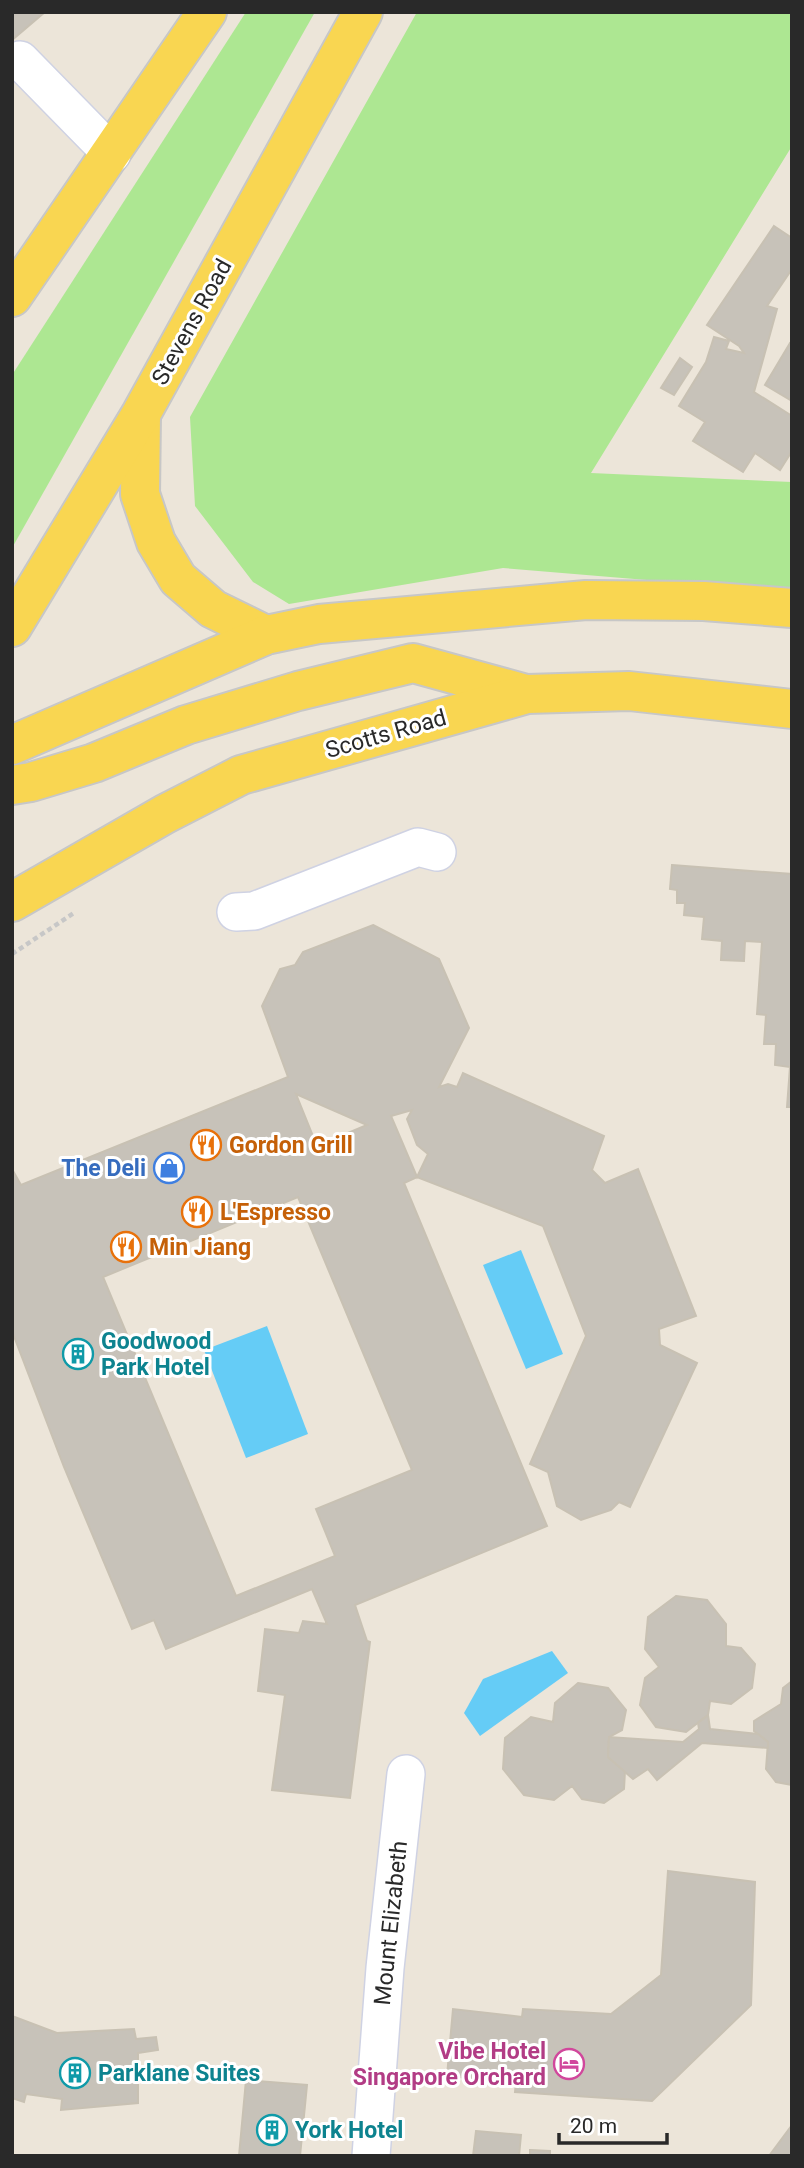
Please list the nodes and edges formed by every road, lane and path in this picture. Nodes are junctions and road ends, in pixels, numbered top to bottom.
1 (207, 12) edge
2 (363, 12) edge
3 (20, 60) dead end
4 (112, 154) junction
5 (12, 297) edge
6 (141, 414) junction
7 (792, 608) edge
8 (12, 627) edge
9 (266, 635) junction
10 (527, 694) junction
11 (792, 709) edge
12 (12, 745) edge
13 (12, 785) edge
14 (437, 852) dead end
15 (12, 902) edge
16 (82, 908) dead end
17 (236, 912) dead end
18 (12, 954) edge
19 (406, 1774) dead end
20 (371, 2156) edge

1 - 4 main road
2 - 6 main road, Stevens Road
3 - 4 street
4 - 5 main road
6 - 8 main road, Stevens Road
6 - 9 main road
7 - 9 main road
9 - 12 main road
10 - 11 main road, Scotts Road
10 - 13 main road
10 - 15 main road, Scotts Road
14 - 17 street
16 - 18 path
19 - 20 street, Mount Elizabeth

